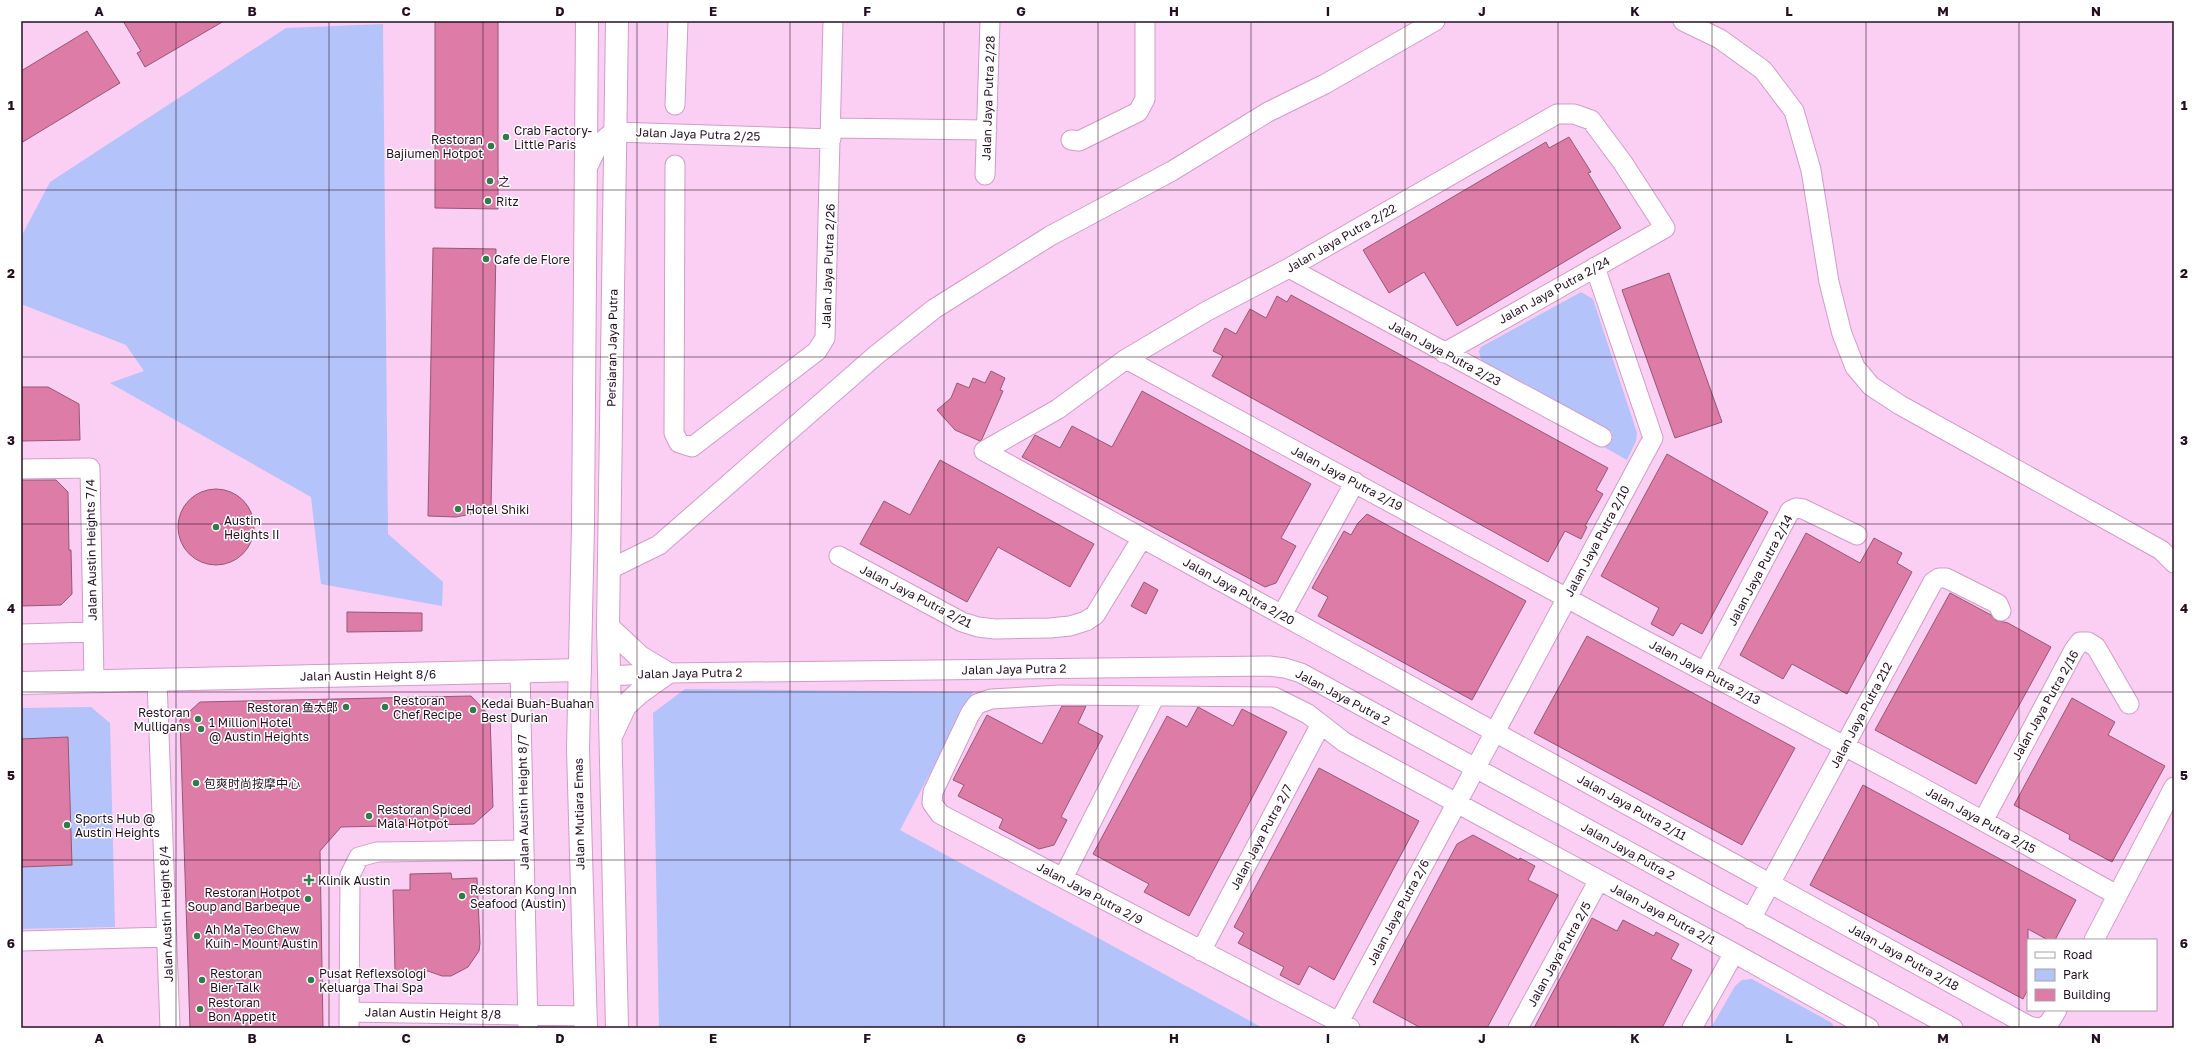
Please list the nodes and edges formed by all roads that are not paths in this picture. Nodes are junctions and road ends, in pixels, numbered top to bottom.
1 (587, 21) edge
2 (617, 21) edge
3 (678, 21) edge
4 (834, 21) edge
5 (990, 21) edge
6 (1145, 21) edge
7 (1435, 21) edge
8 (1683, 21) edge
9 (675, 105) dead end
10 (987, 130) junction
11 (616, 132) junction
12 (831, 133) junction
13 (1071, 140) dead end
14 (675, 165) dead end
15 (586, 171) junction
16 (985, 176) dead end
17 (1665, 228) joint
18 (1596, 267) junction
19 (1289, 268) junction
20 (1444, 353) junction
21 (1126, 359) junction
22 (1602, 437) dead end
23 (984, 451) joint
24 (21, 469) edge
25 (1355, 482) junction
26 (1857, 535) dead end
27 (1142, 538) junction
28 (838, 556) dead end
29 (2174, 563) edge
30 (608, 570) junction
31 (1567, 597) junction
32 (2001, 611) dead end
33 (1282, 615) junction
34 (581, 625) junction
35 (608, 627) junction
36 (93, 632) junction
37 (21, 634) edge
38 (580, 670) junction
39 (520, 671) junction
40 (1705, 672) junction
41 (667, 673) junction
42 (608, 676) junction
43 (157, 680) junction
44 (94, 681) junction
45 (21, 683) edge
46 (1155, 696) junction
47 (977, 704) joint
48 (2129, 704) dead end
49 (1321, 724) junction
50 (1494, 731) junction
51 (609, 738) junction
52 (1845, 746) junction
53 (578, 749) junction
54 (1474, 768) junction
55 (2174, 787) edge
56 (1456, 803) junction
57 (1983, 821) junction
58 (524, 850) junction
59 (1062, 878) junction
60 (1599, 880) junction
61 (1770, 883) junction
62 (2117, 895) junction
63 (1751, 919) junction
64 (167, 937) junction
65 (2095, 939) edge
66 (21, 941) edge
67 (1201, 950) junction
68 (1734, 953) junction
69 (349, 1020) edge
70 (528, 1021) edge
71 (586, 1022) edge
72 (2046, 1022) edge
73 (1344, 1025) edge
74 (170, 1028) edge
75 (616, 1028) edge
76 (1518, 1028) edge
77 (1692, 1028) edge
78 (1868, 1028) edge
79 (1952, 1028) edge

1 - 15 main road
2 - 11 main road, Persiaran Jaya Putra
3 - 9 street
4 - 12 street, Jalan Jaya Putra 2/26
5 - 10 street, Jalan Jaya Putra 2/28
6 - 13 street
7 - 30 street
8 - 29 street
10 - 12 street, Jalan Jaya Putra 2/25
10 - 16 street, Jalan Jaya Putra 2/28
11 - 12 street, Jalan Jaya Putra 2/25
11 - 15 street
11 - 30 main road, Persiaran Jaya Putra
12 - 14 street, Jalan Jaya Putra 2/26
15 - 34 main road
17 - 18 street, Jalan Jaya Putra 2/24
17 - 19 street, Jalan Jaya Putra 2/22
18 - 20 street, Jalan Jaya Putra 2/24
18 - 31 street, Jalan Jaya Putra 2/10
19 - 20 street, Jalan Jaya Putra 2/23
19 - 21 street, Jalan Jaya Putra 2/22
20 - 22 street, Jalan Jaya Putra 2/23
21 - 23 street, Jalan Jaya Putra 2/22
21 - 25 street, Jalan Jaya Putra 2/19
23 - 27 street, Jalan Jaya Putra 2/20
24 - 36 street, Jalan Austin Heights 7/4
25 - 31 street, Jalan Jaya Putra 2/19
25 - 33 street
26 - 40 street, Jalan Jaya Putra 2/14
27 - 28 street, Jalan Jaya Putra 2/21
27 - 33 street, Jalan Jaya Putra 2/20
30 - 35 main road, Persiaran Jaya Putra
31 - 40 street, Jalan Jaya Putra 2/13
31 - 50 street, Jalan Jaya Putra 2/10
32 - 52 street, Jalan Jaya Putra 212
33 - 50 street, Jalan Jaya Putra 2/20
34 - 38 main road, Jalan Mutiara Emas
34 - 42 main road
35 - 41 main road
35 - 42 main road, Persiaran Jaya Putra
36 - 37 street
36 - 44 street, Jalan Austin Heights 7/4
38 - 39 main road, Jalan Austin Height 8/6
38 - 53 main road, Jalan Mutiara Emas
39 - 43 main road, Jalan Austin Height 8/6
39 - 58 street, Jalan Austin Height 8/7
40 - 52 street, Jalan Jaya Putra 2/13
41 - 42 street, Jalan Jaya Putra 2
41 - 51 main road
41 - 54 street, Jalan Jaya Putra 2
42 - 51 main road
42 - 53 main road
43 - 44 main road, Jalan Austin Height 8/6
43 - 64 street, Jalan Austin Height 8/4
44 - 45 main road, Jalan Austin Height 8/6
46 - 47 street, Jalan Jaya Putra 2/1
46 - 49 street, Jalan Jaya Putra 2/1
46 - 59 street
47 - 59 street, Jalan Jaya Putra 2/9
48 - 57 street, Jalan Jaya Putra 2/16
49 - 56 street, Jalan Jaya Putra 2/1
49 - 67 street, Jalan Jaya Putra 2/7
50 - 54 street, Jalan Jaya Putra 2/10
50 - 61 street, Jalan Jaya Putra 2/11
51 - 75 main road
52 - 57 street, Jalan Jaya Putra 2/15
52 - 61 street, Jalan Jaya Putra 212
53 - 71 main road, Jalan Mutiara Emas
54 - 56 street, Jalan Jaya Putra 2/10
54 - 63 street, Jalan Jaya Putra 2
55 - 62 street
56 - 60 street, Jalan Jaya Putra 2/1
56 - 73 street, Jalan Jaya Putra 2/6
57 - 62 street, Jalan Jaya Putra 2/15
58 - 69 street, Jalan Austin Height 8/8
58 - 70 street, Jalan Austin Height 8/7
59 - 67 street, Jalan Jaya Putra 2/9
60 - 68 street, Jalan Jaya Putra 2/1
60 - 76 street, Jalan Jaya Putra 2/5
61 - 63 street, Jalan Jaya Putra 212
61 - 72 street, Jalan Jaya Putra 2/18
62 - 65 street
63 - 79 street, Jalan Jaya Putra 2
64 - 66 street
64 - 74 street, Jalan Austin Height 8/4
67 - 73 street, Jalan Jaya Putra 2/9
68 - 77 street
68 - 78 street, Jalan Jaya Putra 2/1
69 - 70 street, Jalan Austin Height 8/8
70 - 71 street, Jalan Austin Height 8/8

